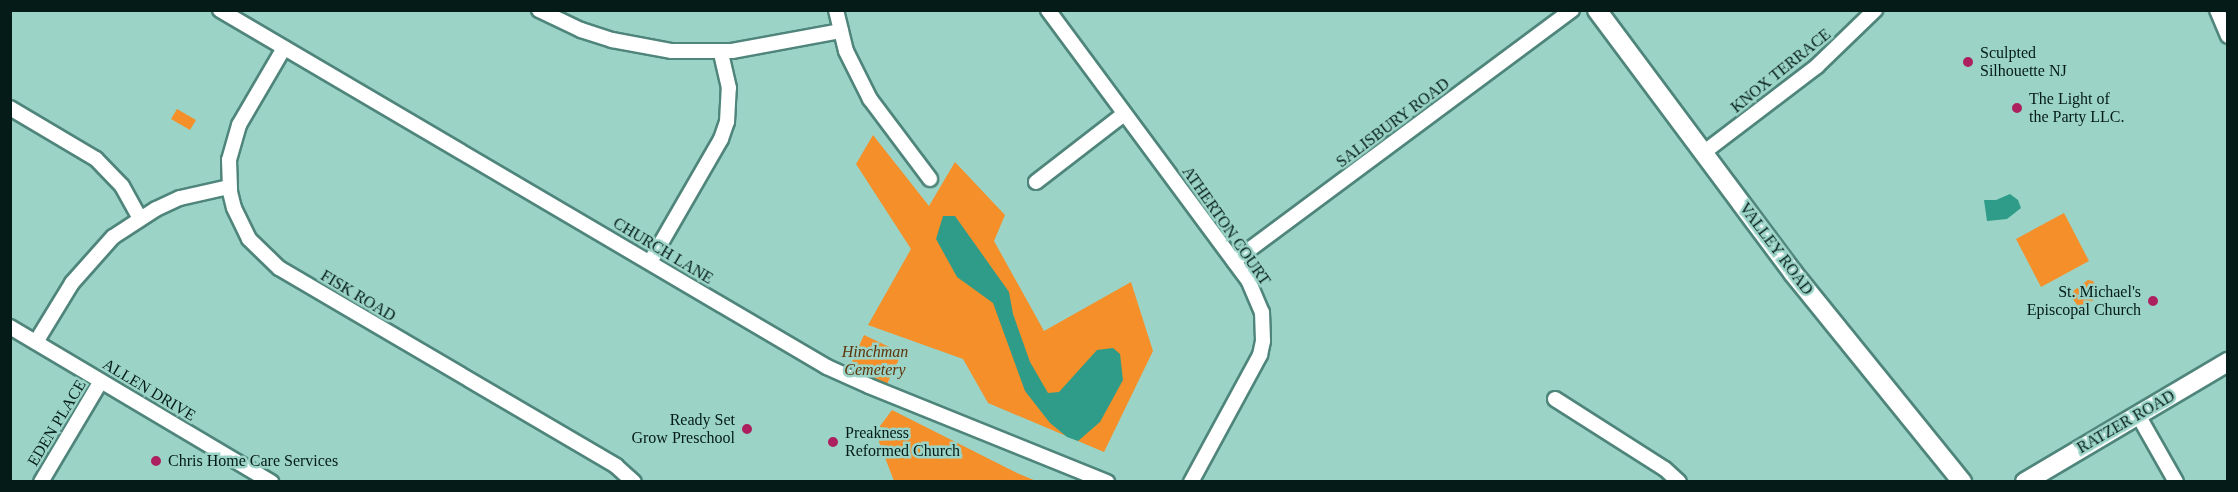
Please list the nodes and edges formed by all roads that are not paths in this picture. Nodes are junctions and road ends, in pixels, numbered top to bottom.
1 (220, 10) edge
2 (538, 10) edge
3 (836, 10) edge
4 (1048, 10) edge
5 (1572, 10) edge
6 (1597, 10) edge
7 (1875, 10) edge
8 (2217, 10) edge
9 (841, 31) junction
10 (2228, 36) edge
11 (284, 48) junction
12 (721, 52) junction
13 (10, 108) edge
14 (1124, 114) junction
15 (1703, 153) junction
16 (930, 179) dead end
17 (1036, 182) dead end
18 (229, 187) junction
19 (140, 218) junction
20 (1234, 261) junction
21 (650, 262) junction
22 (10, 327) edge
23 (36, 342) junction
24 (2228, 362) edge
25 (101, 381) junction
26 (1555, 399) dead end
27 (2138, 415) junction
28 (41, 482) edge
29 (272, 482) edge
30 (634, 482) edge
31 (1107, 482) edge
32 (1191, 482) edge
33 (1679, 482) edge
34 (1962, 482) edge
35 (2025, 482) edge
36 (2176, 482) edge

1 - 11 street, CHURCH LANE
2 - 12 street
3 - 9 street
4 - 14 street, ATHERTON COURT
5 - 20 street, SALISBURY ROAD
6 - 15 main road, VALLEY ROAD
7 - 15 street, KNOX TERRACE
8 - 10 street
9 - 12 street
9 - 16 street
11 - 18 street, FISK ROAD
11 - 21 street, CHURCH LANE
12 - 21 street
13 - 19 street
14 - 17 street
14 - 20 street, ATHERTON COURT
15 - 34 main road, VALLEY ROAD
18 - 19 street
18 - 30 street, FISK ROAD
19 - 23 street
20 - 32 street, ATHERTON COURT
21 - 31 street, CHURCH LANE
22 - 23 street, ALLEN DRIVE
23 - 25 street, ALLEN DRIVE
24 - 27 main road, RATZER ROAD
25 - 28 street, EDEN PLACE
25 - 29 street, ALLEN DRIVE
26 - 33 street
27 - 35 main road, RATZER ROAD
27 - 36 street

